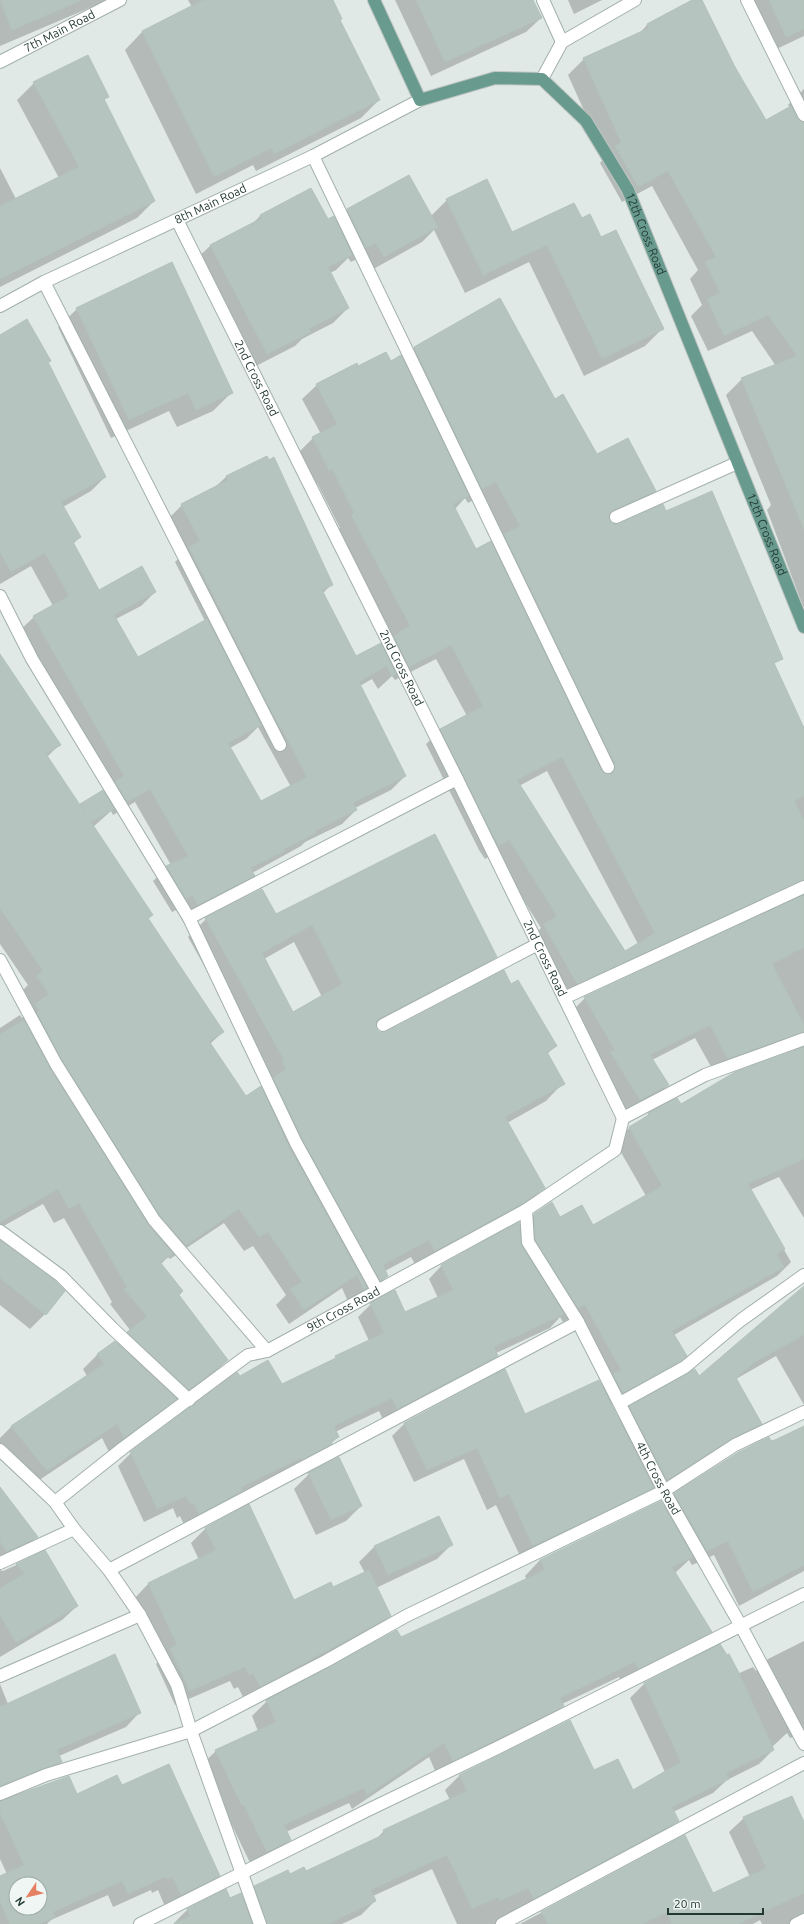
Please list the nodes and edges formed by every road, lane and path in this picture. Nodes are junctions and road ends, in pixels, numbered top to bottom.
1 (120, 0) edge
2 (374, 0) edge
3 (543, 0) edge
4 (635, 0) edge
5 (747, 0) edge
6 (562, 42) junction
7 (3, 58) edge
8 (542, 79) junction
9 (420, 100) junction
10 (804, 115) edge
11 (313, 156) junction
12 (177, 220) junction
13 (44, 282) junction
14 (0, 306) edge
15 (737, 463) junction
16 (616, 517) dead end
17 (0, 596) edge
18 (804, 627) edge
19 (280, 745) dead end
20 (608, 767) dead end
21 (457, 778) junction
22 (804, 887) edge
23 (189, 918) junction
24 (538, 944) junction
25 (0, 960) edge
26 (564, 998) junction
27 (383, 1025) dead end
28 (804, 1039) edge
29 (623, 1118) junction
30 (526, 1210) junction
31 (0, 1231) edge
32 (804, 1275) edge
33 (377, 1290) junction
34 (578, 1322) junction
35 (266, 1351) junction
36 (189, 1400) junction
37 (620, 1403) junction
38 (804, 1412) edge
39 (0, 1450) edge
40 (664, 1491) junction
41 (55, 1502) junction
42 (74, 1529) junction
43 (0, 1563) edge
44 (109, 1570) junction
45 (804, 1594) edge
46 (140, 1614) junction
47 (741, 1626) junction
48 (0, 1676) edge
49 (190, 1731) junction
50 (804, 1744) edge
51 (804, 1764) edge
52 (0, 1794) edge
53 (241, 1874) junction
54 (804, 1920) edge
55 (140, 1924) edge
56 (260, 1924) edge
57 (502, 1924) edge
58 (796, 1924) edge

1 - 7 street, 7th Main Road
2 - 9 main road
3 - 6 street
4 - 6 street
5 - 10 street
6 - 8 street
8 - 9 main road
8 - 15 main road, 12th Cross Road
9 - 11 street, 8th Main Road
11 - 12 street, 8th Main Road
11 - 20 street
12 - 13 street, 8th Main Road
12 - 21 street, 2nd Cross Road
13 - 14 street, 8th Main Road
13 - 19 street
15 - 16 street
15 - 18 main road, 12th Cross Road
17 - 23 street
21 - 23 street
21 - 24 street, 2nd Cross Road
22 - 26 street
23 - 33 street
24 - 26 street, 2nd Cross Road
24 - 27 street
25 - 35 street
26 - 29 street, 2nd Cross Road
28 - 29 street
29 - 30 street, 9th Cross Road
30 - 33 street, 9th Cross Road
30 - 34 street, 4th Cross Road
31 - 36 street
32 - 37 street
33 - 35 street, 9th Cross Road
34 - 37 street, 4th Cross Road
34 - 44 street
35 - 36 street, 9th Cross Road
36 - 41 street, 9th Cross Road
37 - 40 street, 4th Cross Road
38 - 40 street
39 - 41 street
40 - 47 street, 4th Cross Road
40 - 49 street
41 - 42 street
42 - 43 street
42 - 44 street
44 - 46 street
45 - 47 street
46 - 48 street
46 - 49 street
47 - 50 street, 4th Cross Road
47 - 53 street
49 - 52 street
49 - 53 street
51 - 57 street
53 - 55 street
53 - 56 street
54 - 58 street

